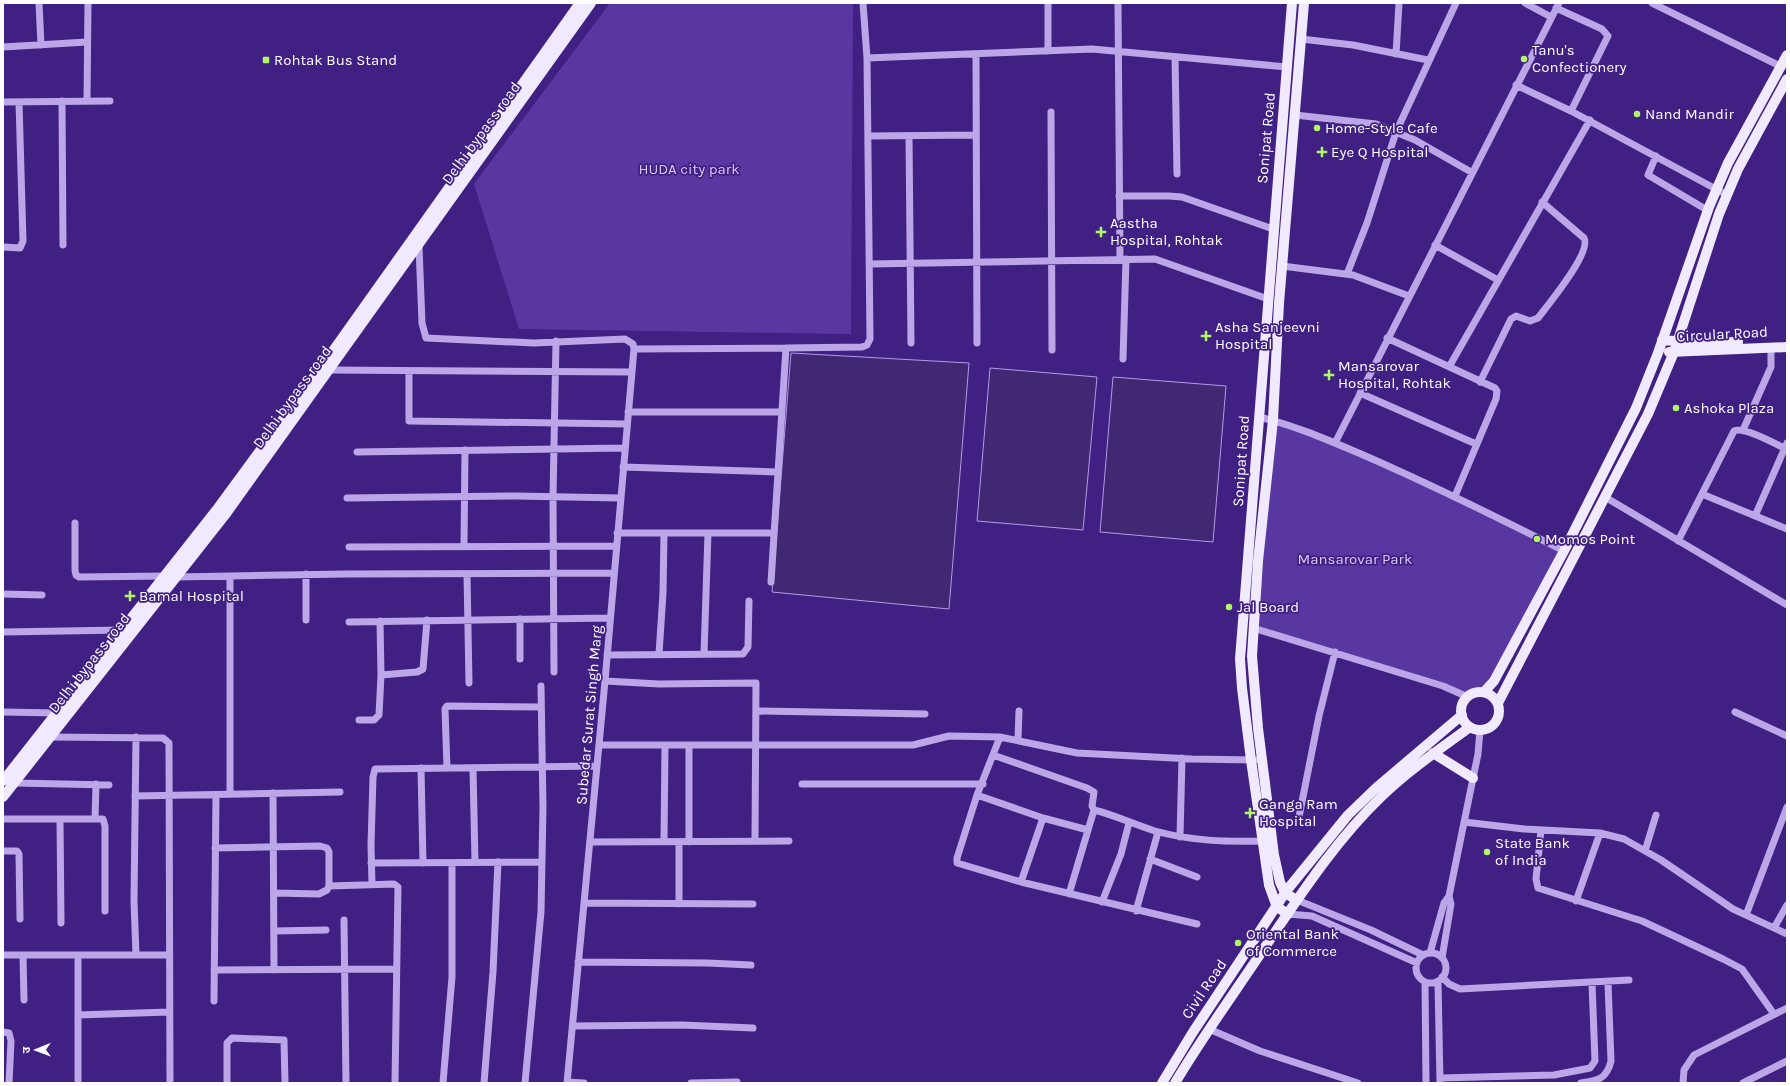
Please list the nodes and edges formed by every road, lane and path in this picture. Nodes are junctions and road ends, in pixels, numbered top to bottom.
1 (39, 3) edge
2 (88, 3) edge
3 (569, 3) edge
4 (580, 3) edge
5 (592, 3) edge
6 (863, 3) edge
7 (1048, 3) edge
8 (1118, 3) edge
9 (1292, 3) edge
10 (1304, 3) edge
11 (1399, 3) edge
12 (1456, 3) edge
13 (1525, 3) edge
14 (1652, 3) edge
15 (1557, 5) edge
16 (572, 14) junction
17 (1551, 17) junction
18 (1301, 39) junction
19 (87, 42) junction
20 (41, 45) junction
21 (3, 47) edge
22 (1048, 51) junction
23 (1118, 52) junction
24 (976, 54) junction
25 (1396, 54) junction
26 (1787, 55) edge
27 (1175, 57) junction
28 (867, 58) junction
29 (1428, 60) junction
30 (1780, 66) junction
31 (1287, 67) junction
32 (1787, 79) edge
33 (1516, 86) junction
34 (62, 101) junction
35 (86, 101) junction
36 (110, 101) dead end
37 (3, 102) edge
38 (19, 102) junction
39 (1571, 111) junction
40 (1051, 112) dead end
41 (1295, 116) junction
42 (1590, 120) junction
43 (1396, 132) junction
44 (1743, 134) junction
45 (976, 135) junction
46 (868, 136) junction
47 (909, 136) junction
48 (1754, 140) junction
49 (1656, 156) junction
50 (1471, 172) junction
51 (1176, 174) dead end
52 (1716, 189) junction
53 (1727, 195) junction
54 (1119, 196) junction
55 (1542, 202) junction
56 (1707, 210) junction
57 (1274, 229) junction
58 (63, 245) dead end
59 (1435, 245) junction
60 (419, 246) junction
61 (3, 247) edge
62 (1123, 259) junction
63 (1052, 261) junction
64 (976, 262) junction
65 (910, 263) junction
66 (869, 264) junction
67 (1282, 266) junction
68 (1347, 274) junction
69 (1498, 280) junction
70 (1409, 296) junction
71 (1268, 299) junction
72 (1387, 338) junction
73 (1662, 340) junction
74 (556, 341) junction
75 (1677, 341) junction
76 (1787, 341) edge
77 (911, 343) dead end
78 (977, 343) dead end
79 (1787, 346) edge
80 (1771, 347) junction
81 (786, 348) junction
82 (634, 349) junction
83 (1052, 350) dead end
84 (1674, 352) junction
85 (1658, 353) junction
86 (1123, 359) dead end
87 (1449, 368) junction
88 (325, 370) junction
89 (409, 371) junction
90 (555, 372) junction
91 (632, 372) junction
92 (1480, 382) junction
93 (1360, 393) junction
94 (628, 412) junction
95 (782, 412) junction
96 (1259, 417) junction
97 (1273, 420) junction
98 (554, 423) junction
99 (627, 424) junction
100 (1743, 430) junction
101 (1334, 443) junction
102 (1476, 444) junction
103 (1786, 445) edge
104 (624, 448) junction
105 (554, 449) junction
106 (465, 450) junction
107 (356, 452) dead end
108 (623, 467) junction
109 (777, 472) junction
110 (1702, 494) junction
111 (1455, 496) junction
112 (465, 497) junction
113 (553, 497) junction
114 (1605, 497) junction
115 (347, 498) dead end
116 (620, 498) junction
117 (1756, 516) junction
118 (75, 523) dead end
119 (1787, 528) edge
120 (708, 532) junction
121 (617, 533) junction
122 (773, 533) junction
123 (664, 534) junction
124 (1678, 540) junction
125 (464, 546) junction
126 (553, 546) junction
127 (616, 546) junction
128 (349, 547) dead end
129 (1564, 551) junction
130 (1253, 561) junction
131 (306, 574) junction
132 (467, 574) junction
133 (553, 574) junction
134 (614, 574) junction
135 (165, 576) junction
136 (176, 576) junction
137 (230, 576) junction
138 (771, 582) dead end
139 (3, 594) edge
140 (42, 595) dead end
141 (749, 601) dead end
142 (1787, 605) edge
143 (610, 618) junction
144 (520, 619) junction
145 (553, 619) junction
146 (306, 620) dead end
147 (427, 620) junction
148 (468, 620) junction
149 (380, 621) junction
150 (349, 622) dead end
151 (129, 626) junction
152 (1254, 628) junction
153 (3, 632) edge
154 (1335, 652) junction
155 (659, 654) junction
156 (704, 654) junction
157 (607, 655) junction
158 (520, 659) dead end
159 (554, 672) dead end
160 (381, 675) junction
161 (605, 681) junction
162 (87, 682) junction
163 (469, 683) dead end
164 (541, 686) dead end
165 (1484, 692) junction
166 (1468, 697) junction
167 (1498, 703) junction
168 (69, 705) junction
169 (541, 707) junction
170 (757, 710) junction
171 (3, 712) edge
172 (1019, 712) dead end
173 (1735, 712) dead end
174 (57, 713) junction
175 (925, 714) dead end
176 (1462, 715) junction
177 (359, 720) dead end
178 (1475, 728) junction
179 (44, 736) junction
180 (1787, 736) edge
181 (136, 737) junction
182 (1000, 737) junction
183 (1018, 740) junction
184 (599, 745) junction
185 (665, 745) junction
186 (689, 745) junction
187 (755, 745) junction
188 (1433, 753) junction
189 (993, 755) junction
190 (1182, 758) junction
191 (1251, 760) junction
192 (1261, 760) junction
193 (597, 766) junction
194 (543, 767) junction
195 (421, 768) junction
196 (447, 768) junction
197 (473, 768) junction
198 (6, 778) edge
199 (1473, 778) junction
200 (15, 783) junction
201 (96, 784) junction
202 (802, 784) dead end
203 (983, 784) junction
204 (110, 785) dead end
205 (340, 792) dead end
206 (230, 794) junction
207 (273, 794) junction
208 (216, 795) junction
209 (977, 795) junction
210 (135, 796) junction
211 (169, 796) junction
212 (3, 797) edge
213 (1787, 807) edge
214 (1094, 810) junction
215 (1656, 815) dead end
216 (1299, 817) dead end
217 (1043, 818) junction
218 (3, 819) edge
219 (60, 819) junction
220 (95, 819) junction
221 (1464, 822) junction
222 (1129, 823) junction
223 (1088, 830) junction
224 (1542, 830) junction
225 (1158, 832) junction
226 (1600, 834) junction
227 (1180, 837) junction
228 (755, 841) junction
229 (789, 841) dead end
230 (1263, 841) junction
231 (590, 842) junction
232 (664, 842) junction
233 (679, 842) junction
234 (689, 842) junction
235 (215, 848) junction
236 (273, 848) junction
237 (3, 851) edge
238 (1645, 851) junction
239 (1150, 858) junction
240 (475, 862) junction
241 (498, 862) junction
242 (542, 862) junction
243 (371, 863) junction
244 (423, 863) junction
245 (452, 863) junction
246 (1196, 877) dead end
247 (1021, 882) junction
248 (372, 884) junction
249 (329, 886) junction
250 (274, 893) junction
251 (1285, 893) junction
252 (1069, 894) junction
253 (1449, 896) junction
254 (1297, 900) junction
255 (1576, 901) junction
256 (1102, 902) junction
257 (584, 903) junction
258 (679, 904) junction
259 (753, 904) dead end
260 (1787, 905) edge
261 (1277, 906) junction
262 (1136, 910) junction
263 (105, 911) dead end
264 (1288, 914) junction
265 (1746, 915) junction
266 (20, 919) dead end
267 (344, 920) dead end
268 (61, 922) dead end
269 (1197, 924) dead end
270 (1774, 928) junction
271 (326, 930) dead end
272 (274, 931) junction
273 (1787, 934) edge
274 (1426, 954) junction
275 (3, 955) edge
276 (23, 955) junction
277 (136, 955) junction
278 (169, 955) junction
279 (78, 956) junction
280 (1442, 958) junction
281 (578, 962) junction
282 (1417, 963) junction
283 (751, 965) dead end
284 (396, 969) junction
285 (214, 970) junction
286 (274, 970) junction
287 (344, 970) junction
288 (1440, 979) junction
289 (1628, 980) dead end
290 (1426, 982) junction
291 (1608, 982) junction
292 (1592, 983) junction
293 (24, 1000) dead end
294 (214, 1001) dead end
295 (1787, 1008) edge
296 (169, 1012) junction
297 (1774, 1014) junction
298 (78, 1015) junction
299 (572, 1026) junction
300 (753, 1028) dead end
301 (1209, 1029) junction
302 (3, 1032) edge
303 (1787, 1061) edge
304 (1440, 1080) edge
305 (737, 1082) edge
306 (9, 1083) edge
307 (78, 1083) edge
308 (170, 1083) edge
309 (226, 1083) edge
310 (286, 1083) edge
311 (346, 1083) edge
312 (395, 1083) edge
313 (443, 1083) edge
314 (484, 1083) edge
315 (525, 1083) edge
316 (567, 1083) edge
317 (584, 1083) edge
318 (691, 1083) edge
319 (1162, 1083) edge
320 (1175, 1083) edge
321 (1358, 1083) edge
322 (1426, 1083) edge
323 (1581, 1083) edge
324 (1683, 1083) edge
325 (1743, 1083) edge

1 - 20 street
2 - 19 street
3 - 16 main road
4 - 16 main road, Delhi bypass road
5 - 60 main road, Delhi bypass road
6 - 28 street
7 - 22 street
8 - 23 street
9 - 31 main road, Sonipat Road
10 - 18 main road, Sonipat Road
11 - 25 street
12 - 29 street
13 - 17 street
14 - 30 street
15 - 17 street
15 - 39 street
16 - 88 main road, Delhi bypass road
17 - 33 street
18 - 25 street
18 - 41 main road, Sonipat Road
19 - 20 street
19 - 35 street
20 - 21 street
22 - 23 street
22 - 24 street
23 - 27 street
23 - 54 street
24 - 28 street
24 - 45 street
25 - 29 street
26 - 30 main road
27 - 31 street
27 - 51 street
28 - 46 street
29 - 43 street
30 - 44 main road
31 - 57 main road, Sonipat Road
32 - 48 main road
33 - 39 street
33 - 50 street
34 - 35 street
34 - 38 street
34 - 58 street
35 - 36 street
37 - 38 street
38 - 61 street
39 - 42 street
40 - 63 street
41 - 43 street
41 - 67 main road, Sonipat Road
42 - 49 street
42 - 55 street
43 - 50 street
43 - 68 street
44 - 48 main road
44 - 52 main road
45 - 47 street
45 - 64 street
46 - 47 street
46 - 66 street
47 - 65 street
48 - 53 main road
49 - 52 street
49 - 56 street
50 - 59 street
52 - 53 street
52 - 56 main road
53 - 75 main road
54 - 57 street
54 - 62 street
55 - 69 street
55 - 92 street
56 - 73 main road
57 - 71 main road, Sonipat Road
59 - 69 street
59 - 70 street
60 - 74 street
60 - 88 main road, Delhi bypass road
62 - 63 street
62 - 71 street
62 - 86 street
63 - 64 street
63 - 83 street
64 - 65 street
64 - 78 street
65 - 66 street
65 - 77 street
66 - 81 street
67 - 68 street
67 - 97 main road, Sonipat Road
68 - 70 street
69 - 87 street
70 - 72 street
71 - 96 main road, Sonipat Road
72 - 87 street
72 - 93 street
73 - 75 main road, Circular Road
73 - 85 main road
74 - 82 street
74 - 90 street
75 - 76 main road, Circular Road
75 - 84 main road
79 - 80 main road, Circular Road
80 - 84 main road, Circular Road
80 - 100 street
81 - 82 street
81 - 95 street
82 - 91 street, Subedar Surat Singh Marg
84 - 85 main road, Circular Road
84 - 114 main road
85 - 129 main road
87 - 92 street
88 - 89 street
88 - 135 main road, Delhi bypass road
88 - 136 main road, Delhi bypass road
89 - 90 street
89 - 98 street
90 - 91 street
90 - 98 street
91 - 94 street, Subedar Surat Singh Marg
92 - 102 street
93 - 101 street
93 - 102 street
94 - 95 street
94 - 99 street, Subedar Surat Singh Marg
95 - 109 street
96 - 97 street
96 - 130 main road, Sonipat Road
97 - 101 street
97 - 130 main road, Sonipat Road
98 - 99 street
98 - 105 street
99 - 104 street, Subedar Surat Singh Marg
100 - 103 street
100 - 110 street
101 - 111 street
102 - 111 street
103 - 117 street
104 - 105 street
104 - 108 street, Subedar Surat Singh Marg
105 - 106 street
105 - 113 street
106 - 107 street
106 - 112 street
108 - 109 street
108 - 116 street, Subedar Surat Singh Marg
109 - 122 street
110 - 117 street
110 - 124 street
111 - 129 street
112 - 113 street
112 - 115 street
112 - 125 street
113 - 116 street
113 - 126 street
114 - 124 street
114 - 167 main road
116 - 121 street, Subedar Surat Singh Marg
117 - 119 street
118 - 135 street
120 - 122 street
120 - 123 street
120 - 156 street
121 - 123 street
121 - 127 street, Subedar Surat Singh Marg
122 - 138 street
123 - 155 street
124 - 142 street
125 - 126 street
125 - 128 street
126 - 127 street
126 - 133 street
127 - 134 street, Subedar Surat Singh Marg
129 - 165 main road
130 - 152 main road, Sonipat Road
130 - 191 main road, Sonipat Road
131 - 132 street
131 - 137 street
131 - 146 street
132 - 133 street
132 - 148 street
133 - 134 street
133 - 145 street
134 - 143 street, Subedar Surat Singh Marg
135 - 151 main road, Delhi bypass road
136 - 137 street
136 - 151 main road, Delhi bypass road
137 - 206 street
139 - 140 street
141 - 156 street
143 - 145 street
143 - 157 street, Subedar Surat Singh Marg
144 - 145 street
144 - 148 street
144 - 158 street
145 - 159 street
147 - 148 street
147 - 149 street
147 - 160 street
148 - 163 street
149 - 150 street
149 - 160 street
151 - 153 street
151 - 162 main road, Delhi bypass road
151 - 162 main road, Delhi bypass road
152 - 154 street
152 - 192 main road, Sonipat Road
154 - 166 street
154 - 216 street
155 - 156 street
155 - 157 street
157 - 161 street, Subedar Surat Singh Marg
160 - 177 street
161 - 170 street
161 - 184 street, Subedar Surat Singh Marg
162 - 168 main road, Delhi bypass road
164 - 169 street
165 - 166 main road
165 - 167 main road
166 - 176 main road
167 - 178 main road
168 - 174 main road, Delhi bypass road
168 - 179 main road, Delhi bypass road
169 - 194 street
169 - 196 street
170 - 175 street
170 - 187 street
171 - 174 street
172 - 183 street
173 - 180 street
174 - 179 main road, Delhi bypass road
176 - 178 main road
176 - 251 main road, Civil Road
178 - 188 main road, Civil Road
178 - 199 street
179 - 181 street
179 - 198 main road, Delhi bypass road
179 - 200 main road, Delhi bypass road
181 - 210 street
181 - 211 street
182 - 183 street
182 - 187 street
182 - 189 street
183 - 190 street
184 - 185 street
184 - 193 street, Subedar Surat Singh Marg
185 - 186 street
185 - 232 street
186 - 187 street
186 - 234 street
187 - 228 street
188 - 199 main road
188 - 254 main road, Civil Road
189 - 203 street
189 - 214 street
190 - 191 street
190 - 227 street
191 - 192 street
191 - 230 main road, Sonipat Road
192 - 251 main road, Sonipat Road
193 - 194 street
193 - 231 street, Subedar Surat Singh Marg
194 - 197 street
194 - 242 street
195 - 196 street
195 - 243 street
195 - 244 street
196 - 197 street
197 - 240 street
198 - 200 street
199 - 221 street
200 - 201 street
200 - 212 main road, Delhi bypass road
201 - 204 street
201 - 220 street
202 - 203 street
203 - 209 street
205 - 207 street
206 - 207 street
206 - 208 street
207 - 236 street
208 - 211 street
208 - 235 street
209 - 217 street
209 - 247 street
210 - 211 street
210 - 277 street
211 - 278 street
213 - 265 street
214 - 222 street
214 - 223 street
215 - 238 street
217 - 223 street
217 - 247 street
218 - 219 street
219 - 220 street
219 - 268 street
220 - 263 street
221 - 224 street
221 - 253 street
222 - 225 street
222 - 256 street
223 - 252 street
224 - 226 street
224 - 255 street
225 - 227 street
225 - 239 street
226 - 238 street
226 - 255 street
227 - 230 street
228 - 229 street
228 - 234 street
230 - 261 main road, Sonipat Road
231 - 232 street
231 - 257 street, Subedar Surat Singh Marg
232 - 233 street
233 - 234 street
233 - 258 street
235 - 236 street
235 - 285 street
236 - 249 street
236 - 250 street
237 - 266 street
238 - 265 street
239 - 246 street
239 - 262 street
240 - 241 street
240 - 245 street
241 - 242 street
241 - 314 street
242 - 315 street
243 - 244 street
243 - 248 street
244 - 245 street
245 - 313 street
247 - 252 street
248 - 249 street
248 - 284 street
249 - 250 street
250 - 272 street
251 - 254 main road
251 - 261 main road, Civil Road
252 - 256 street
253 - 274 street
253 - 280 street
254 - 264 main road, Civil Road
254 - 274 street
255 - 297 street
256 - 262 street
257 - 258 street
257 - 281 street, Subedar Surat Singh Marg
258 - 259 street
260 - 270 street
261 - 264 main road
261 - 319 main road, Civil Road
262 - 269 street
264 - 282 street
264 - 301 main road, Civil Road
265 - 270 street
267 - 287 street
270 - 273 street
271 - 272 street
272 - 286 street
274 - 280 street
274 - 282 street
275 - 276 street
276 - 279 street
276 - 293 street
277 - 278 street
277 - 279 street
278 - 296 street
279 - 298 street
280 - 288 street
281 - 283 street
281 - 299 street, Subedar Surat Singh Marg
282 - 290 street
284 - 287 street
284 - 312 street
285 - 286 street
285 - 294 street
286 - 287 street
287 - 311 street
288 - 290 street
288 - 292 street
288 - 304 street
289 - 291 street
290 - 322 street
291 - 292 street
291 - 323 street
292 - 304 street
295 - 297 street
296 - 298 street
296 - 308 street
297 - 324 street
298 - 307 street
299 - 300 street
299 - 316 street, Subedar Surat Singh Marg
301 - 320 main road, Civil Road
301 - 321 street
302 - 306 street
303 - 325 street
305 - 318 street
309 - 310 street
316 - 317 street

